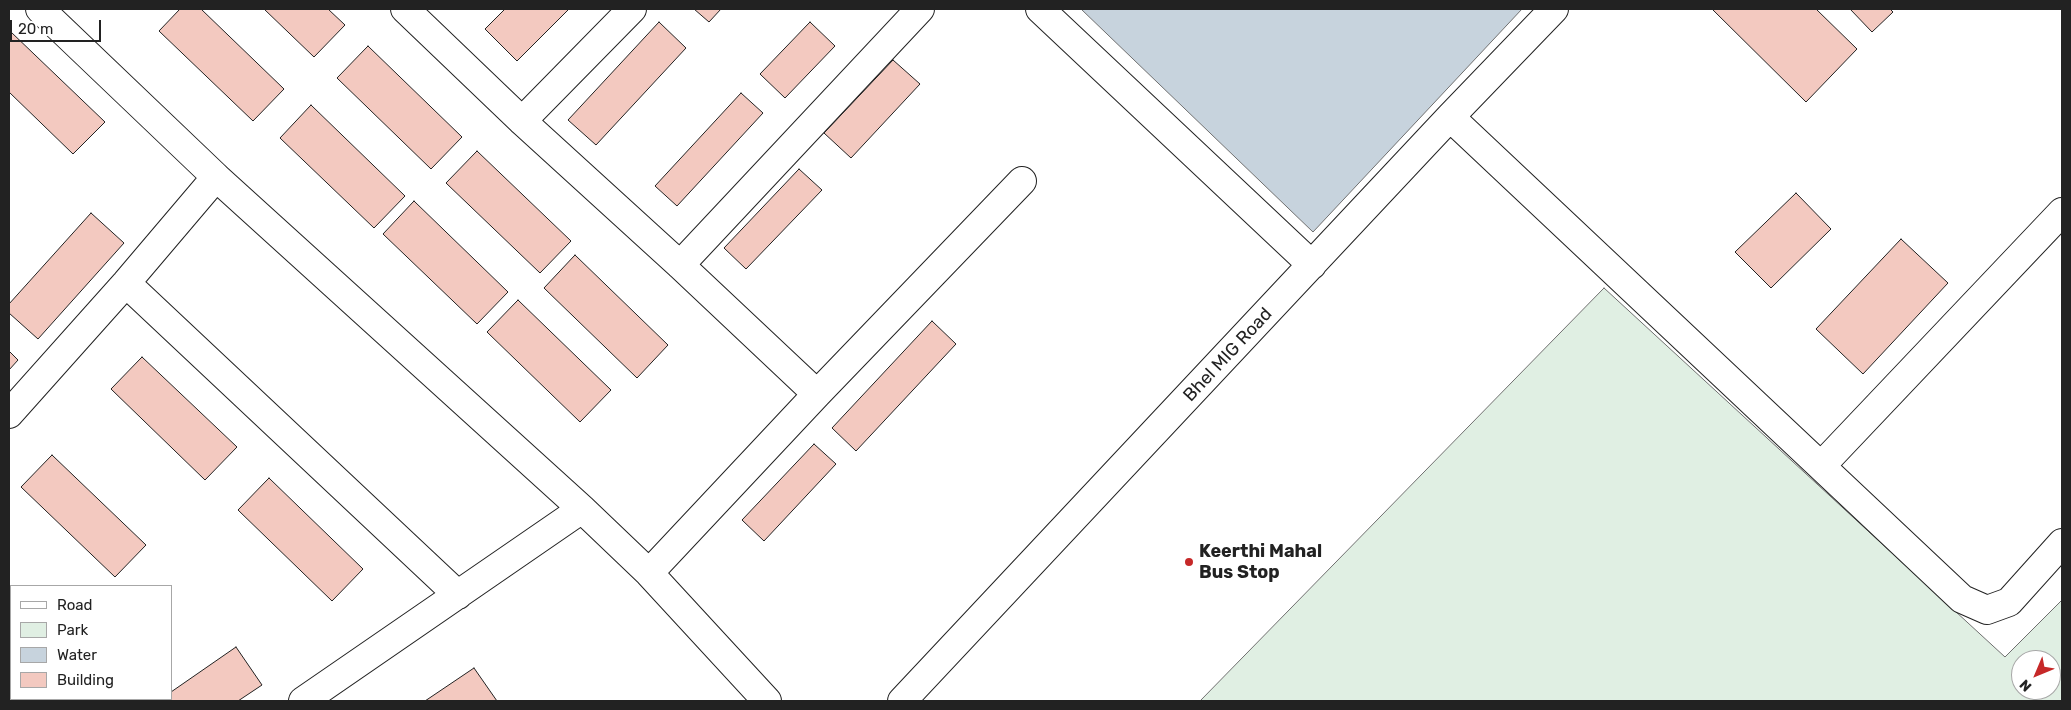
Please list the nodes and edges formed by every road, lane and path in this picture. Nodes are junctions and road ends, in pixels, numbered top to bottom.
1 (40, 9) edge
2 (405, 9) edge
3 (632, 9) edge
4 (920, 9) edge
5 (1040, 9) edge
6 (1554, 9) edge
7 (1450, 117) junction
8 (522, 121) junction
9 (216, 177) junction
10 (1022, 181) dead end
11 (2062, 212) edge
12 (680, 265) junction
13 (1312, 265) junction
14 (126, 283) junction
15 (817, 394) junction
16 (9, 414) edge
17 (1821, 466) junction
18 (582, 509) junction
19 (2062, 543) edge
20 (649, 574) junction
21 (458, 595) junction
22 (303, 701) edge
23 (767, 701) edge
24 (902, 701) edge

1 - 9 street
2 - 8 street
3 - 8 street
4 - 12 street
5 - 13 street
6 - 7 street, Bhel MIG Road
7 - 13 street, Bhel MIG Road
7 - 17 street
8 - 12 street
9 - 14 street
9 - 18 street
10 - 15 street
11 - 17 street
12 - 15 street
13 - 24 street, Bhel MIG Road
14 - 16 street
14 - 21 street
15 - 20 street
17 - 19 street
18 - 20 street
18 - 21 street
20 - 23 street
21 - 22 street

